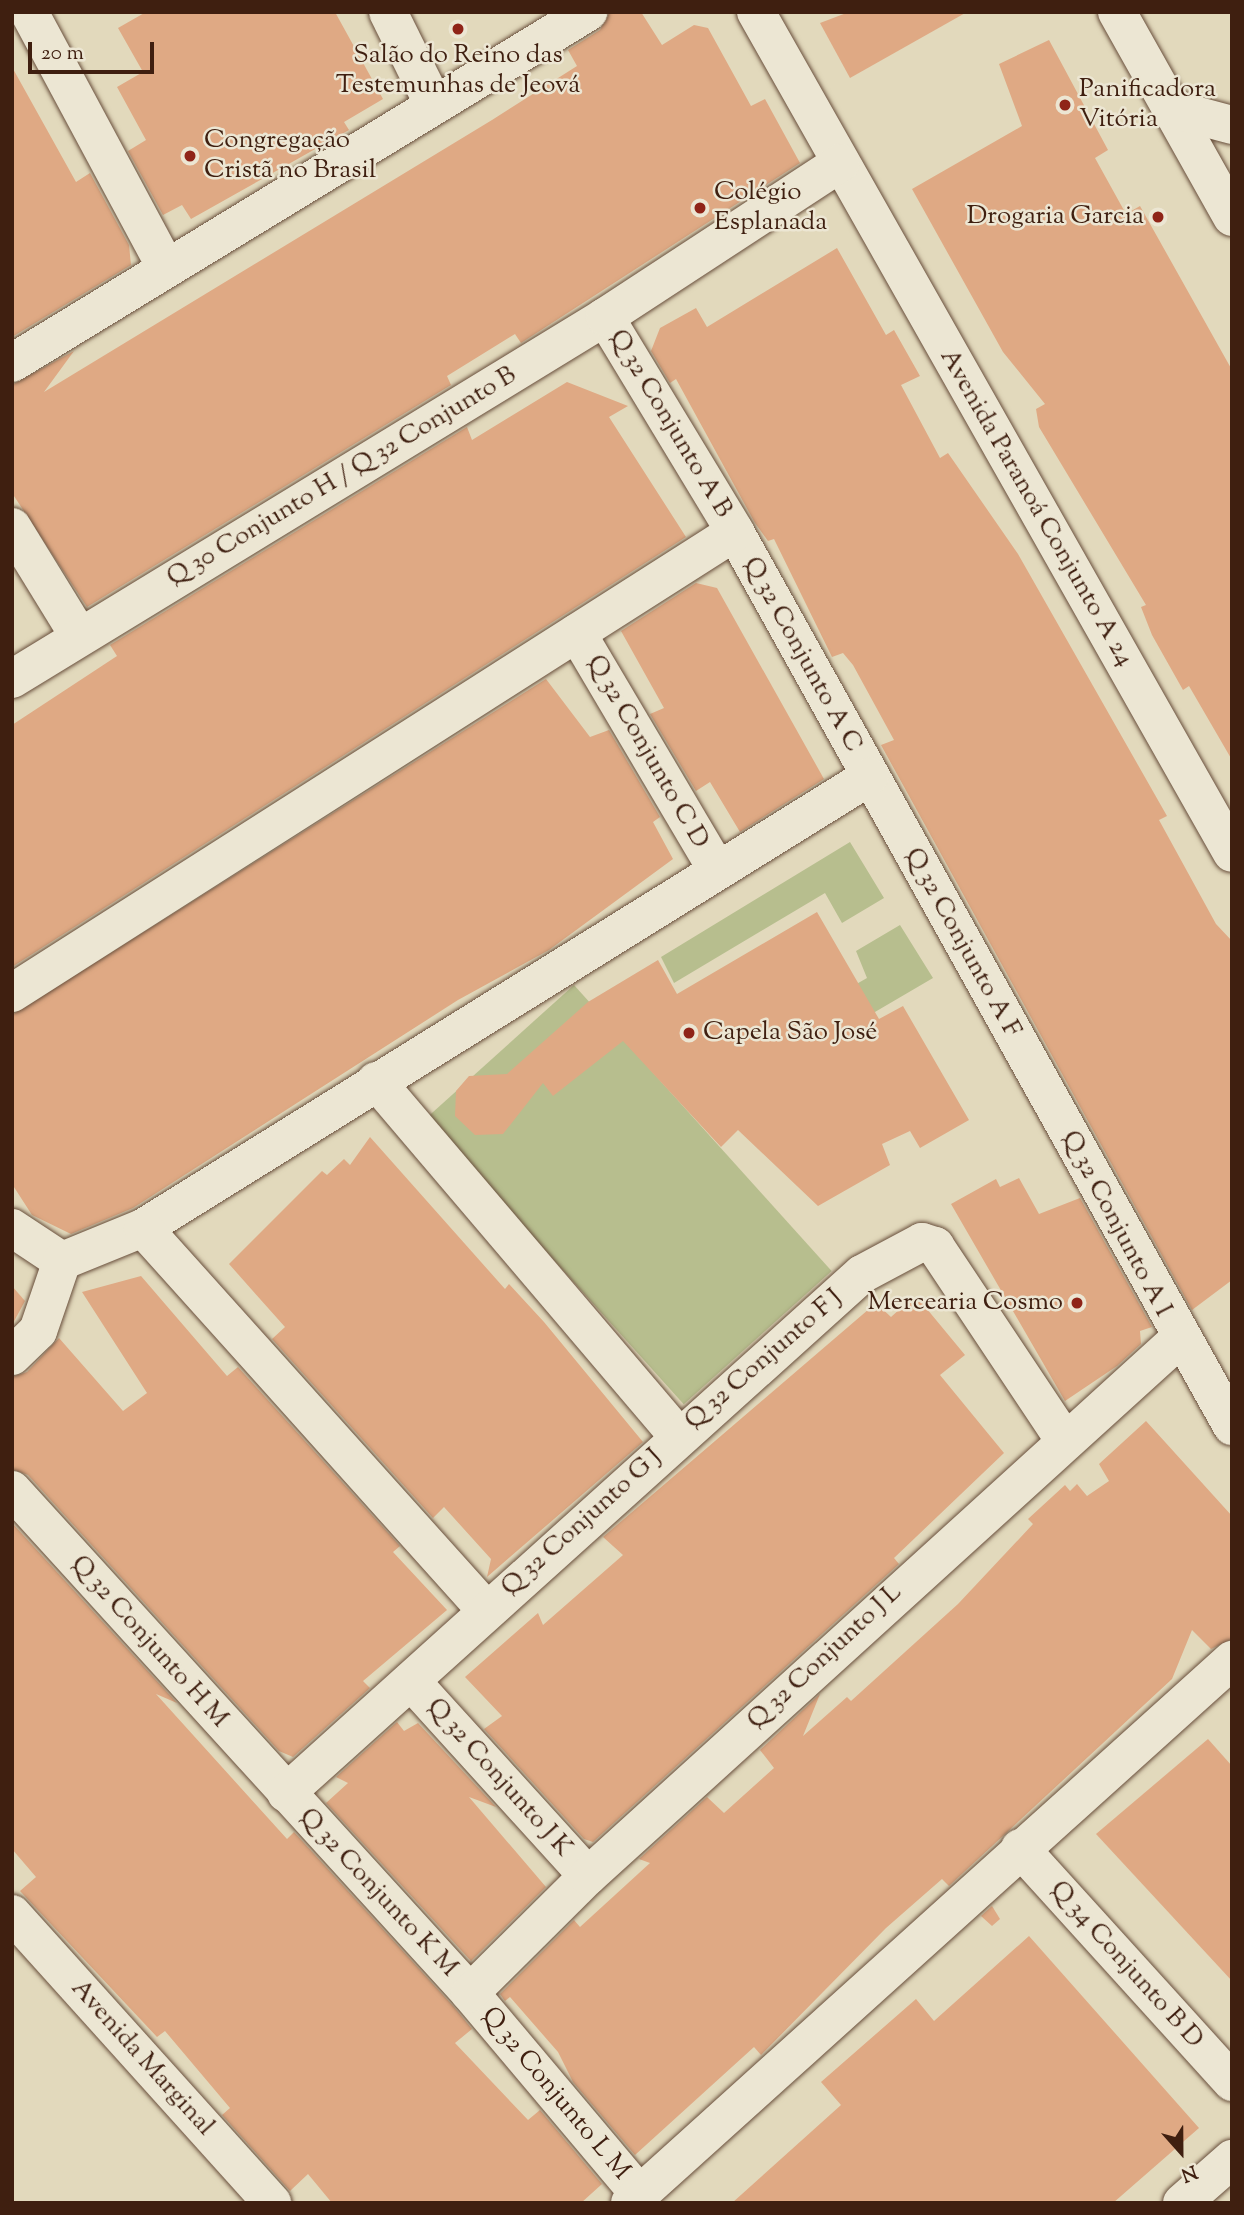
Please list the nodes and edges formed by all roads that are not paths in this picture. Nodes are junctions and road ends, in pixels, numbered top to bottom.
1 (29, 12) edge
2 (388, 12) edge
3 (588, 12) edge
4 (756, 12) edge
5 (1119, 16) edge
6 (434, 105) junction
7 (1176, 110) junction
8 (1232, 125) edge
9 (840, 163) junction
10 (1232, 217) edge
11 (166, 268) junction
12 (605, 317) junction
13 (12, 363) edge
14 (12, 527) edge
15 (735, 532) junction
16 (577, 633) junction
17 (79, 636) junction
18 (12, 679) edge
19 (869, 777) junction
20 (1232, 853) edge
21 (717, 870) junction
22 (12, 993) edge
23 (376, 1081) junction
24 (1054, 1108) joint
25 (12, 1227) edge
26 (143, 1228) junction
27 (62, 1261) junction
28 (1178, 1339) junction
29 (12, 1356) edge
30 (1232, 1426) edge
31 (678, 1436) junction
32 (1063, 1438) junction
33 (12, 1490) edge
34 (486, 1610) junction
35 (1232, 1660) edge
36 (411, 1681) junction
37 (286, 1793) junction
38 (1020, 1848) junction
39 (588, 1876) junction
40 (12, 1914) edge
41 (470, 1993) junction
42 (1232, 2082) edge
43 (1232, 2159) edge
44 (635, 2199) edge
45 (272, 2203) edge
46 (1182, 2203) edge

1 - 11 street
2 - 6 street
3 - 6 street
4 - 9 street, Avenida Paranoá Conjunto A 24
5 - 7 street
6 - 11 street
7 - 8 street
7 - 10 street
9 - 12 street, Q 30 Conjunto H / Q 32 Conjunto B
9 - 20 street, Avenida Paranoá Conjunto A 24
11 - 13 street
12 - 15 street, Q 32 Conjunto A B
12 - 17 street, Q 30 Conjunto H / Q 32 Conjunto B
14 - 17 street
15 - 16 street
15 - 19 street, Q 32 Conjunto A C
16 - 21 street, Q 32 Conjunto C D
16 - 22 street
17 - 18 street, Q 30 Conjunto H / Q 32 Conjunto B
19 - 21 street
19 - 24 street, Q 32 Conjunto A F
21 - 23 street
23 - 26 street
23 - 31 street
24 - 28 street, Q 32 Conjunto A I
25 - 27 street
26 - 27 street
26 - 34 street
27 - 29 street
28 - 30 street, Q 32 Conjunto A I
28 - 32 street, Q 32 Conjunto J L
31 - 32 street, Q 32 Conjunto F J
31 - 34 street, Q 32 Conjunto G J
32 - 39 street, Q 32 Conjunto J L
33 - 37 street, Q 32 Conjunto H M
34 - 36 street, Q 32 Conjunto G J
35 - 38 street
36 - 37 street, Q 32 Conjunto G J
36 - 39 street, Q 32 Conjunto J K
37 - 41 street, Q 32 Conjunto K M
38 - 42 street, Q 34 Conjunto B D
38 - 44 street
39 - 41 street, Q 32 Conjunto J L
40 - 45 street, Avenida Marginal
41 - 44 street, Q 32 Conjunto L M
43 - 46 street

